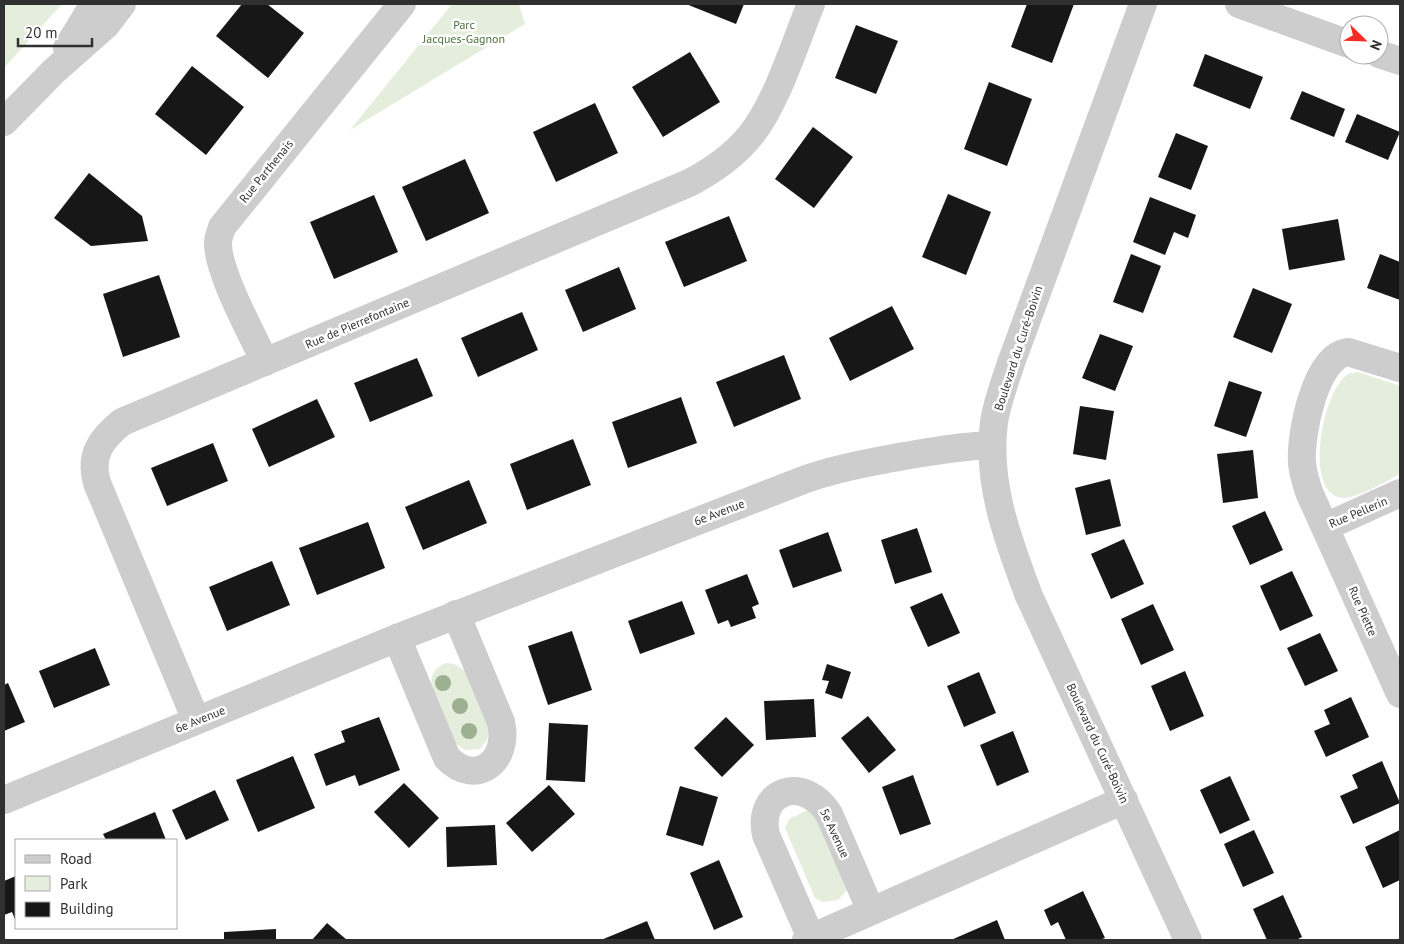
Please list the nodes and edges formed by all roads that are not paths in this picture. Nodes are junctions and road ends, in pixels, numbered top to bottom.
1 (94, 4) edge
2 (122, 4) edge
3 (402, 4) edge
4 (810, 4) edge
5 (1143, 4) edge
6 (1239, 4) edge
7 (1339, 40) edge
8 (54, 71) junction
9 (4, 122) edge
10 (266, 362) junction
11 (1400, 368) edge
12 (992, 445) junction
13 (1400, 493) edge
14 (1325, 527) junction
15 (456, 614) junction
16 (397, 638) junction
17 (1400, 694) edge
18 (196, 720) junction
19 (4, 800) edge
20 (1124, 800) junction
21 (871, 911) junction
22 (809, 939) edge
23 (1188, 940) edge

1 - 8 street
2 - 8 street
3 - 10 street, Rue Parthenais
4 - 10 street, Rue de Pierrefontaine
5 - 12 street, Boulevard du Curé-Boivin
6 - 7 street
8 - 9 street
10 - 18 street, Rue de Pierrefontaine
11 - 14 street, Rue Pellerin
12 - 15 street, 6e Avenue
12 - 20 street, Boulevard du Curé-Boivin
13 - 14 street, Rue Pellerin
14 - 17 street, Rue Piette
15 - 16 street, 6e Avenue
15 - 16 street
16 - 18 street, 6e Avenue
18 - 19 street, 6e Avenue
20 - 21 street, 5e Avenue
20 - 23 street, Boulevard du Curé-Boivin
21 - 22 street, 5e Avenue
21 - 22 street, 5e Avenue

